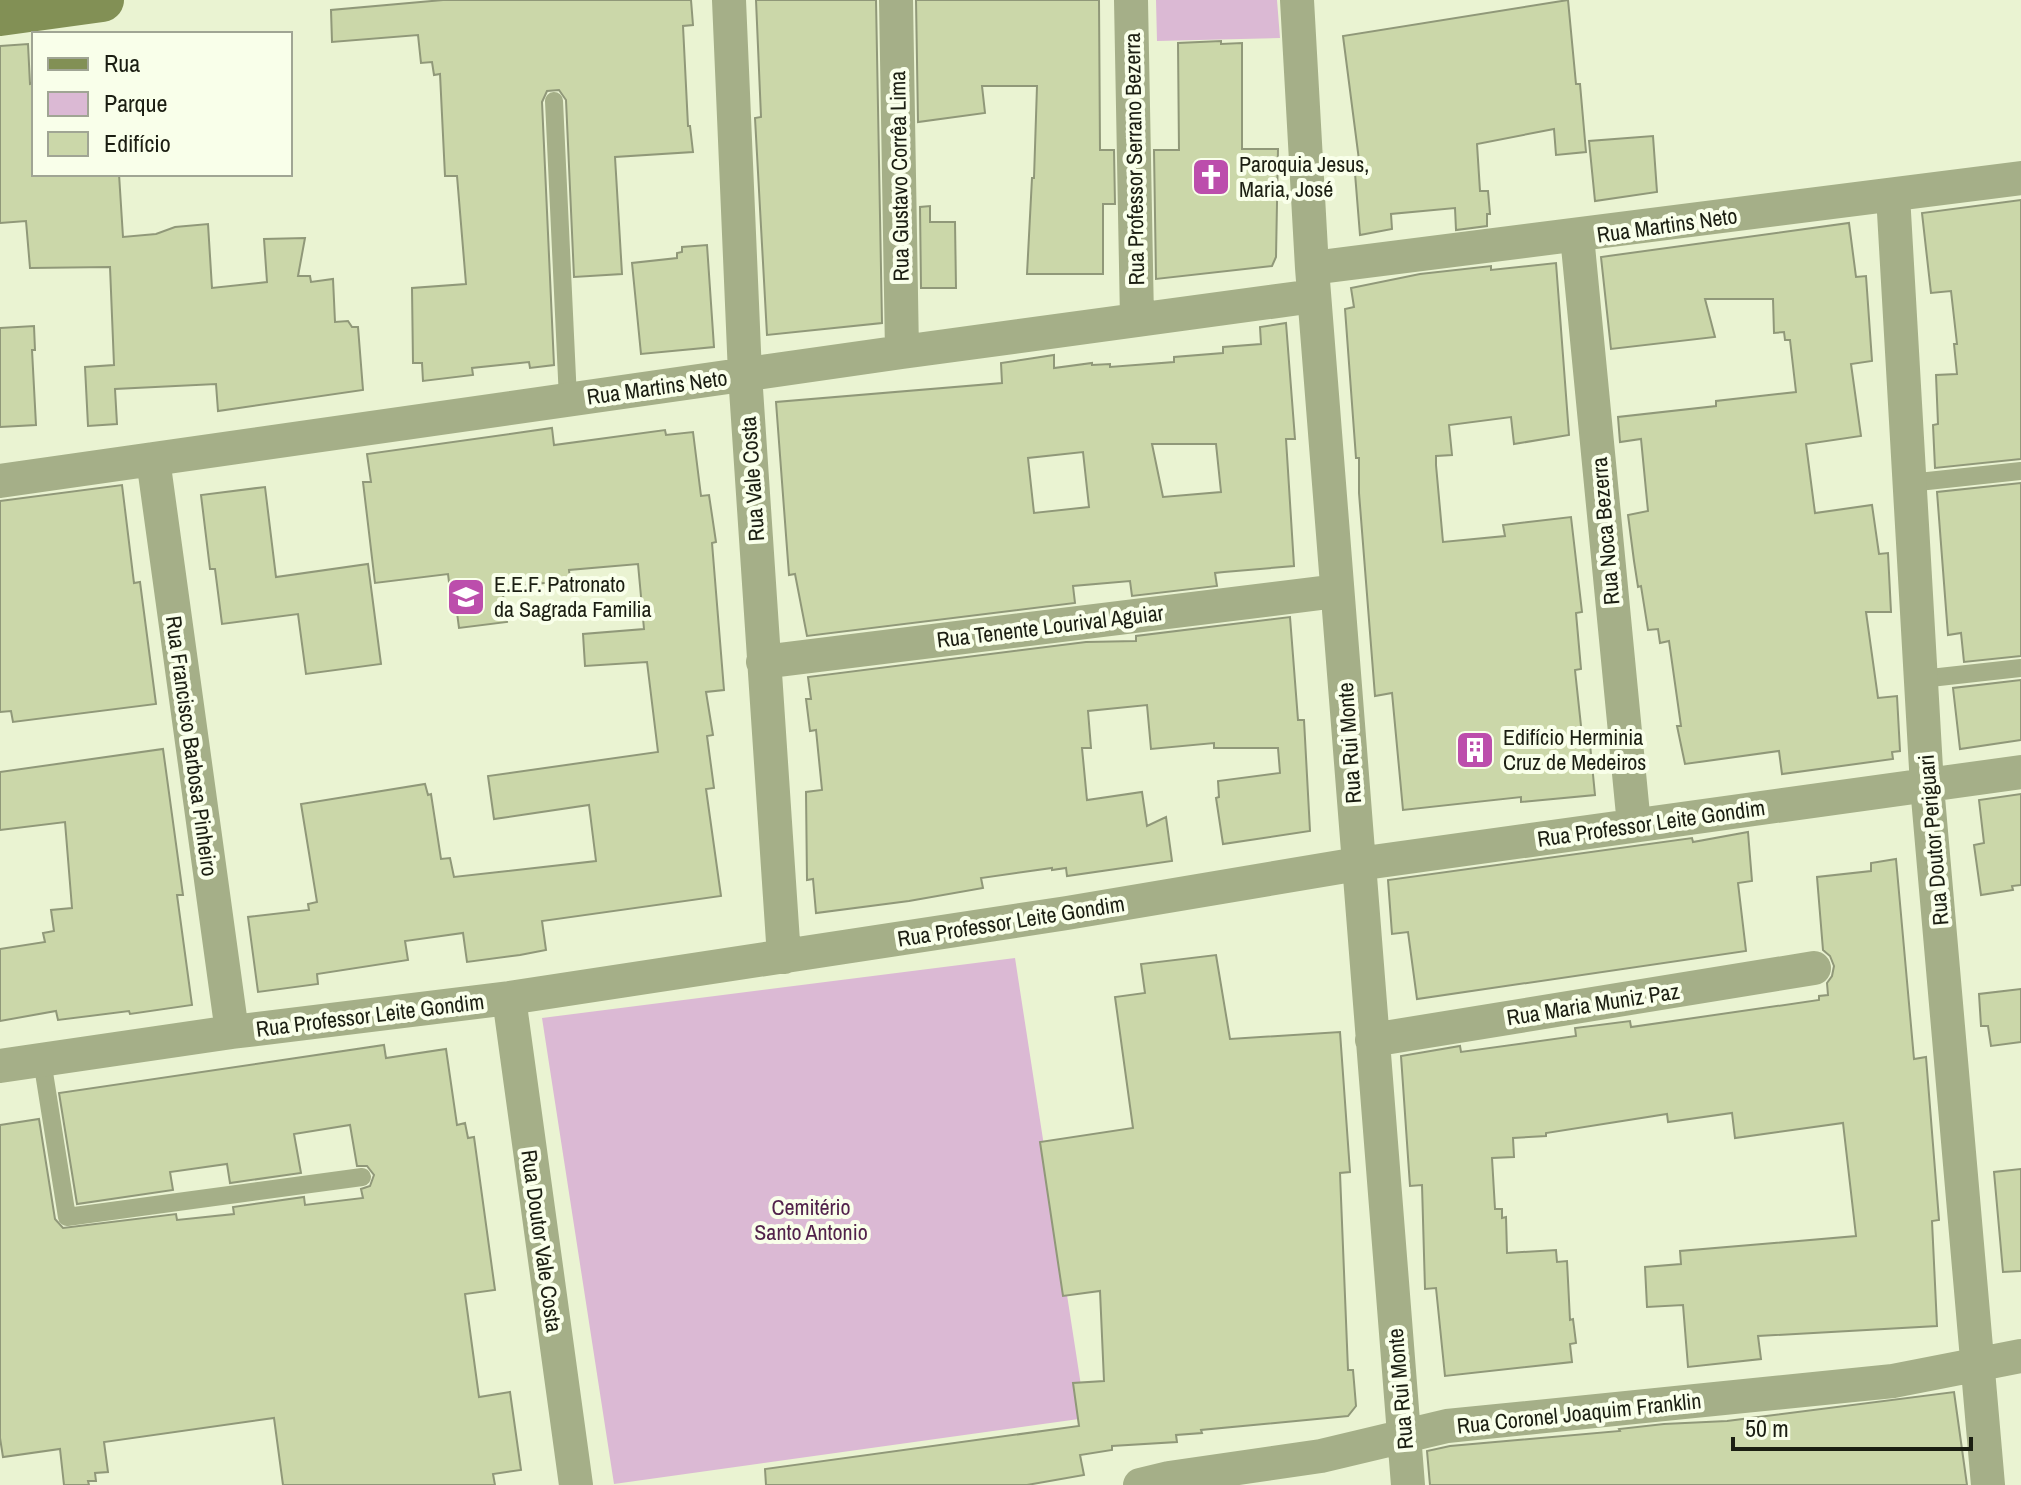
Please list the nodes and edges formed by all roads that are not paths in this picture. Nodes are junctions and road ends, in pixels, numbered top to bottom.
1 (102, 0) edge
2 (729, 0) edge
3 (896, 0) edge
4 (1131, 0) edge
5 (1297, 0) edge
6 (0, 14) edge
7 (554, 101) dead end
8 (2021, 178) edge
9 (1893, 195) junction
10 (1577, 236) junction
11 (1313, 282) junction
12 (1137, 319) junction
13 (902, 352) junction
14 (745, 374) junction
15 (568, 399) junction
16 (153, 459) junction
17 (2021, 471) edge
18 (0, 481) edge
19 (1909, 483) junction
20 (1337, 591) junction
21 (763, 662) junction
22 (2021, 668) edge
23 (1921, 679) junction
24 (2021, 772) edge
25 (1927, 786) junction
26 (1634, 825) junction
27 (1358, 864) junction
28 (784, 957) junction
29 (1814, 968) dead end
30 (509, 998) junction
31 (232, 1032) junction
32 (1372, 1040) junction
33 (42, 1060) junction
34 (0, 1066) edge
35 (362, 1177) dead end
36 (2021, 1356) edge
37 (1979, 1363) junction
38 (1404, 1438) junction
39 (576, 1485) edge
40 (1140, 1485) edge
41 (1408, 1485) edge
42 (1988, 1485) edge

1 - 6 main road
2 - 14 street, Rua Vale Costa
3 - 13 street, Rua Gustavo Corrêa Lima
4 - 12 street, Rua Professor Serrano Bezerra
5 - 11 street, Rua Rui Monte
7 - 15 lane
8 - 9 street, Rua Martins Neto
9 - 10 street, Rua Martins Neto
9 - 19 street, Rua Doutor Periguari
10 - 11 street, Rua Martins Neto
10 - 26 street, Rua Noca Bezerra
11 - 12 street, Rua Martins Neto
11 - 20 street, Rua Rui Monte
12 - 13 street, Rua Martins Neto
13 - 14 street, Rua Martins Neto
14 - 15 street, Rua Martins Neto
14 - 21 street, Rua Vale Costa
15 - 16 street, Rua Martins Neto
16 - 18 street, Rua Martins Neto
16 - 31 street, Rua Francisco Barbosa Pinheiro
17 - 19 lane
19 - 23 street, Rua Doutor Periguari
20 - 21 street, Rua Tenente Lourival Aguiar
20 - 27 street, Rua Rui Monte
21 - 28 street, Rua Vale Costa
22 - 23 lane
23 - 25 street, Rua Doutor Periguari
24 - 25 street, Rua Professor Leite Gondim
25 - 26 street, Rua Professor Leite Gondim
25 - 37 street, Rua Doutor Periguari
26 - 27 street, Rua Professor Leite Gondim
27 - 28 street, Rua Professor Leite Gondim
27 - 32 street, Rua Rui Monte
28 - 30 street, Rua Professor Leite Gondim
29 - 32 street, Rua Maria Muniz Paz
30 - 31 street, Rua Professor Leite Gondim
30 - 39 street, Rua Doutor Vale Costa
31 - 33 street, Rua Professor Leite Gondim
32 - 38 street, Rua Rui Monte
33 - 34 street, Rua Professor Leite Gondim
33 - 35 lane
36 - 37 street, Rua Coronel Joaquim Franklin
37 - 38 street, Rua Coronel Joaquim Franklin
37 - 42 street, Rua Doutor Periguari
38 - 40 street, Rua Coronel Joaquim Franklin
38 - 41 street, Rua Rui Monte

